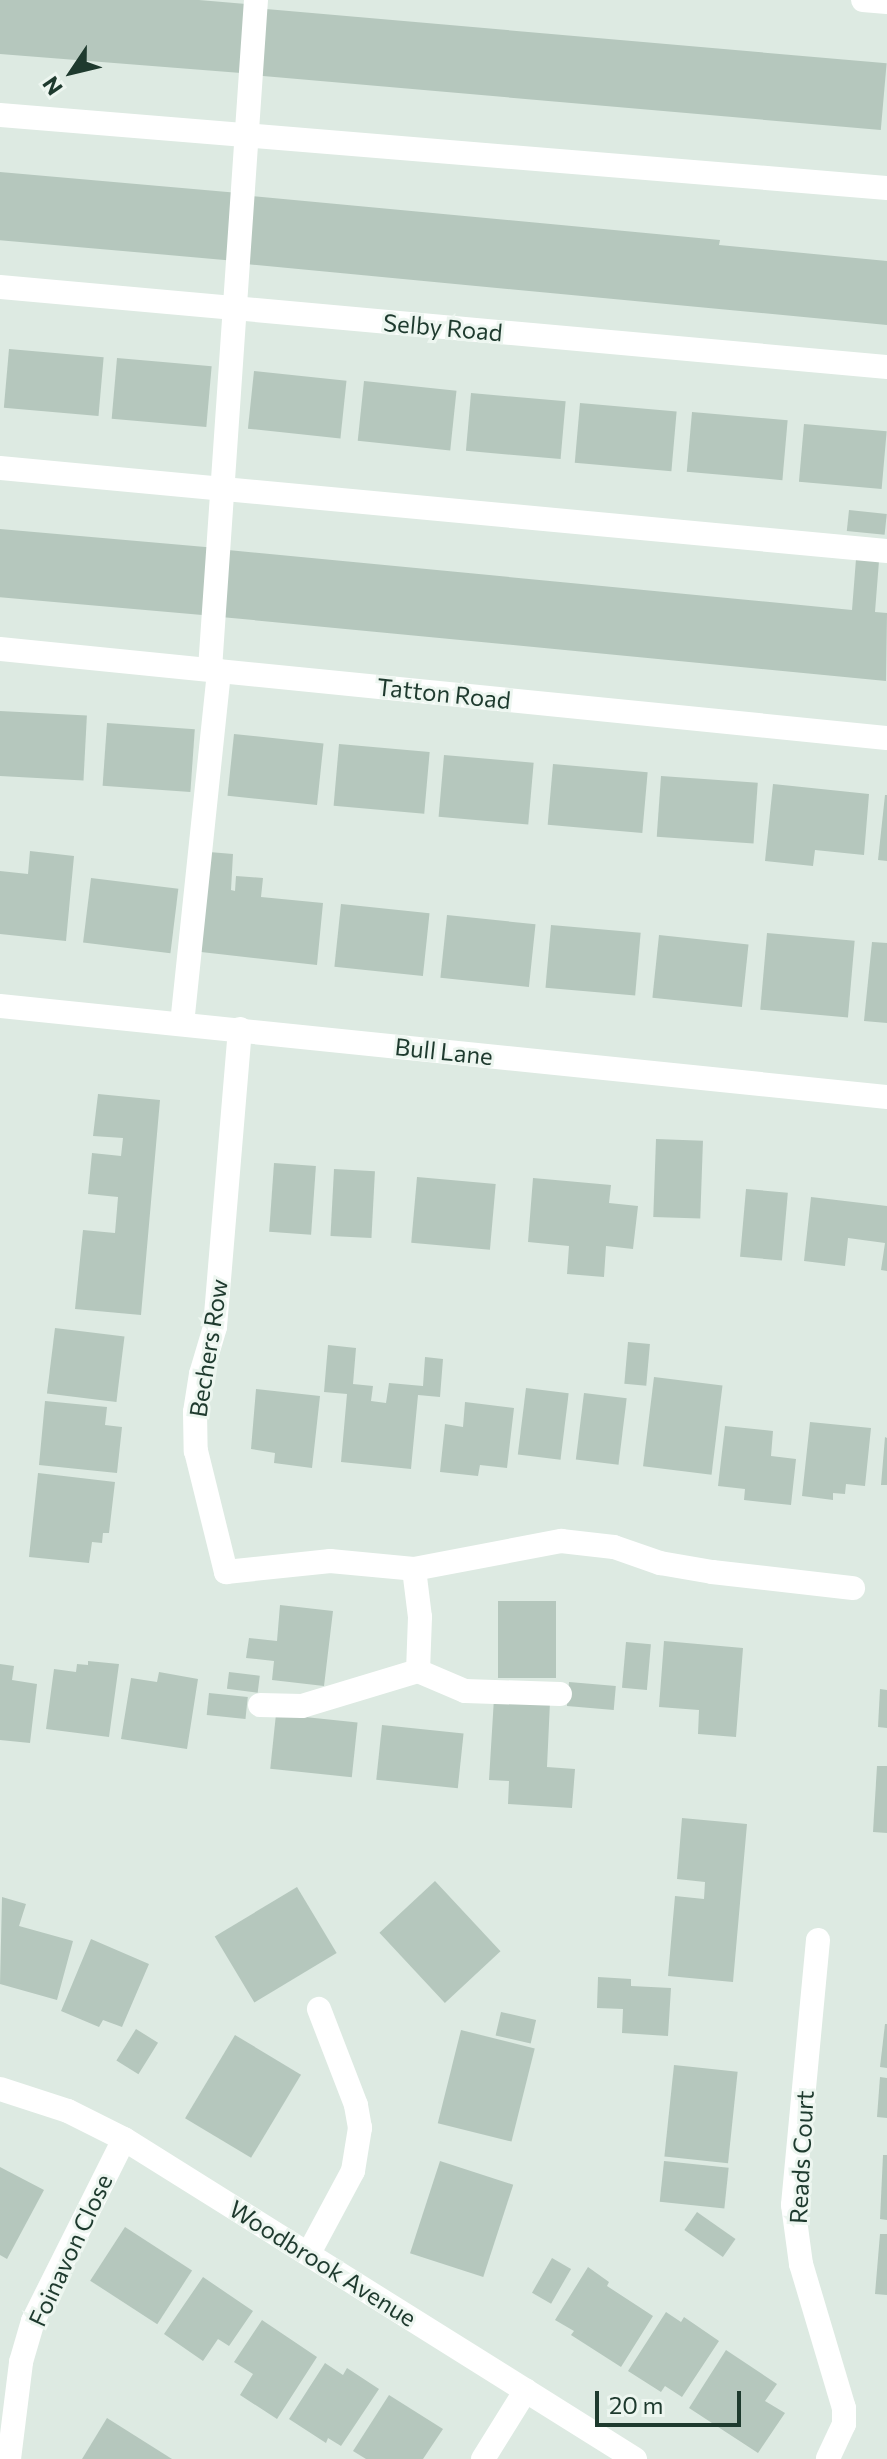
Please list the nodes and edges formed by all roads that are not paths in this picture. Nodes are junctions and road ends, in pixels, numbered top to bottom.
1 (256, 0) edge
2 (863, 0) edge
3 (887, 2) edge
4 (0, 115) edge
5 (246, 135) junction
6 (887, 188) edge
7 (0, 287) edge
8 (233, 308) junction
9 (887, 367) edge
10 (0, 468) edge
11 (221, 489) junction
12 (887, 551) edge
13 (0, 649) edge
14 (214, 670) junction
15 (887, 738) edge
16 (0, 1006) edge
17 (182, 1024) junction
18 (240, 1029) junction
19 (887, 1097) edge
20 (414, 1569) junction
21 (853, 1588) dead end
22 (418, 1671) junction
23 (560, 1694) dead end
24 (260, 1705) dead end
25 (818, 1940) dead end
26 (319, 2009) dead end
27 (0, 2089) edge
28 (124, 2139) junction
29 (309, 2253) junction
30 (526, 2390) junction
31 (9, 2459) edge
32 (483, 2459) edge
33 (635, 2459) edge
34 (828, 2459) edge

1 - 5 street
2 - 3 street
4 - 5 street
5 - 6 street
5 - 8 street
7 - 8 street, Selby Road
8 - 9 street, Selby Road
8 - 11 street
10 - 11 street
11 - 12 street
11 - 14 street
13 - 14 street, Tatton Road
14 - 15 street, Tatton Road
14 - 17 street
16 - 17 street, Bull Lane
17 - 18 street, Bull Lane
18 - 19 street, Bull Lane
18 - 20 street, Bechers Row
20 - 21 street, Bechers Row
20 - 22 street
22 - 23 street
22 - 24 street
25 - 34 street, Reads Court
26 - 29 street
27 - 28 street, Woodbrook Avenue
28 - 29 street, Woodbrook Avenue
28 - 31 street, Foinavon Close
29 - 30 street, Woodbrook Avenue
30 - 32 street
30 - 33 street, Woodbrook Avenue

